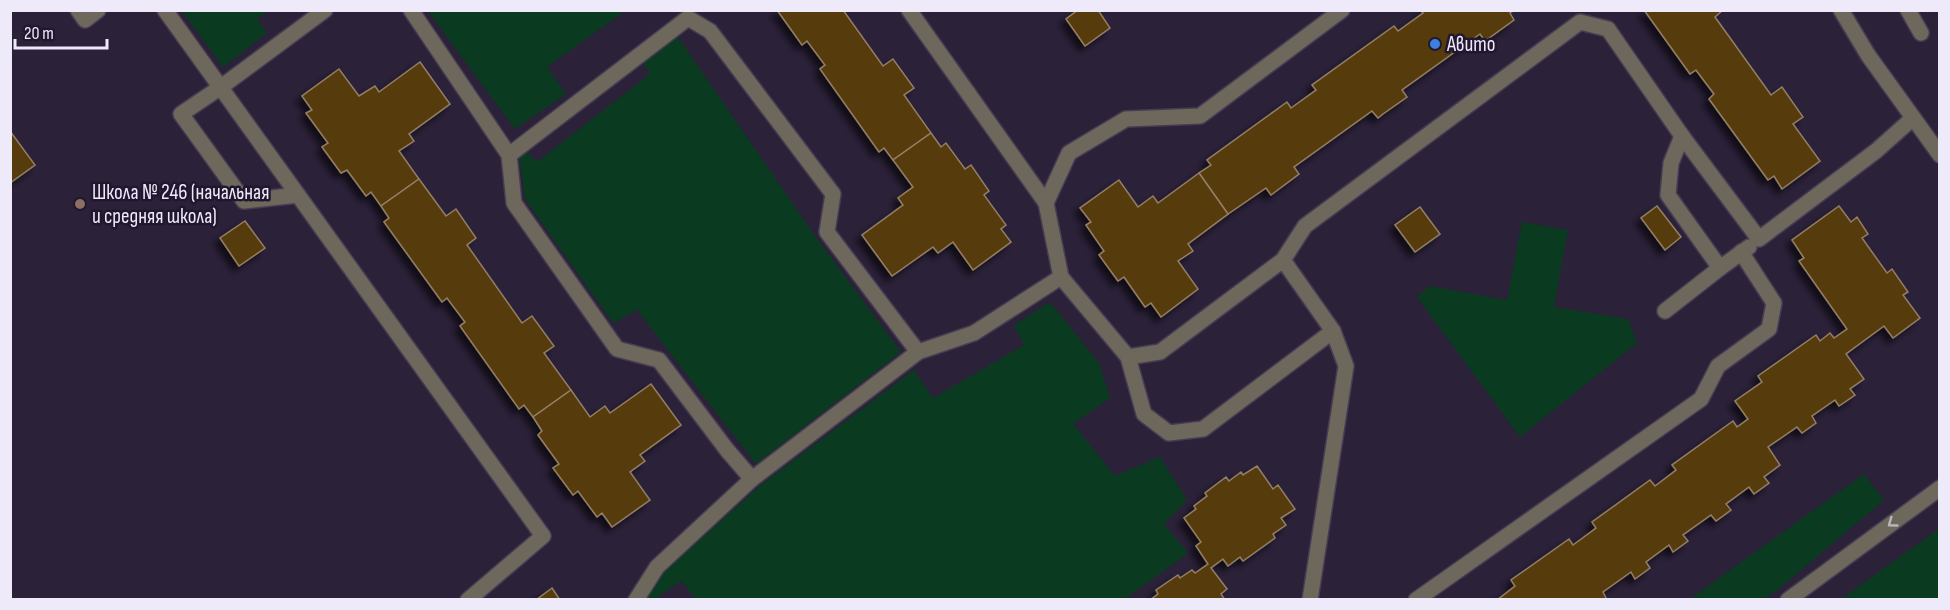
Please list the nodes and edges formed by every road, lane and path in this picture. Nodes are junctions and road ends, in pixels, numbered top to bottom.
1 (78, 10) edge
2 (98, 10) edge
3 (165, 10) edge
4 (325, 10) edge
5 (411, 10) edge
6 (909, 10) edge
7 (1342, 10) edge
8 (1841, 10) edge
9 (1908, 10) edge
10 (1921, 33) dead end
11 (221, 87) junction
12 (1913, 118) junction
13 (1683, 136) junction
14 (510, 155) junction
15 (1940, 155) edge
16 (298, 195) junction
17 (1046, 203) junction
18 (1759, 239) junction
19 (1741, 252) junction
20 (1283, 260) junction
21 (1720, 268) junction
22 (1061, 278) junction
23 (1665, 311) dead end
24 (1333, 331) junction
25 (918, 352) junction
26 (1128, 357) junction
27 (753, 479) junction
28 (1940, 488) edge
29 (468, 600) edge
30 (636, 600) edge
31 (1310, 600) edge
32 (1416, 600) edge
33 (1788, 600) edge

1 - 2 street
3 - 11 street
4 - 11 street
5 - 14 street
6 - 17 street
7 - 17 street
8 - 12 street
9 - 10 street
11 - 16 street
11 - 16 street
12 - 15 street
12 - 18 street
13 - 18 street
13 - 20 street
13 - 21 street
14 - 25 street
14 - 27 street
16 - 29 street
17 - 22 street
18 - 19 street
19 - 21 street
19 - 32 street
20 - 24 street
20 - 26 street
21 - 23 street
22 - 25 street
22 - 26 street
24 - 26 street
24 - 31 street
25 - 27 street
27 - 30 street
28 -> 33 street

